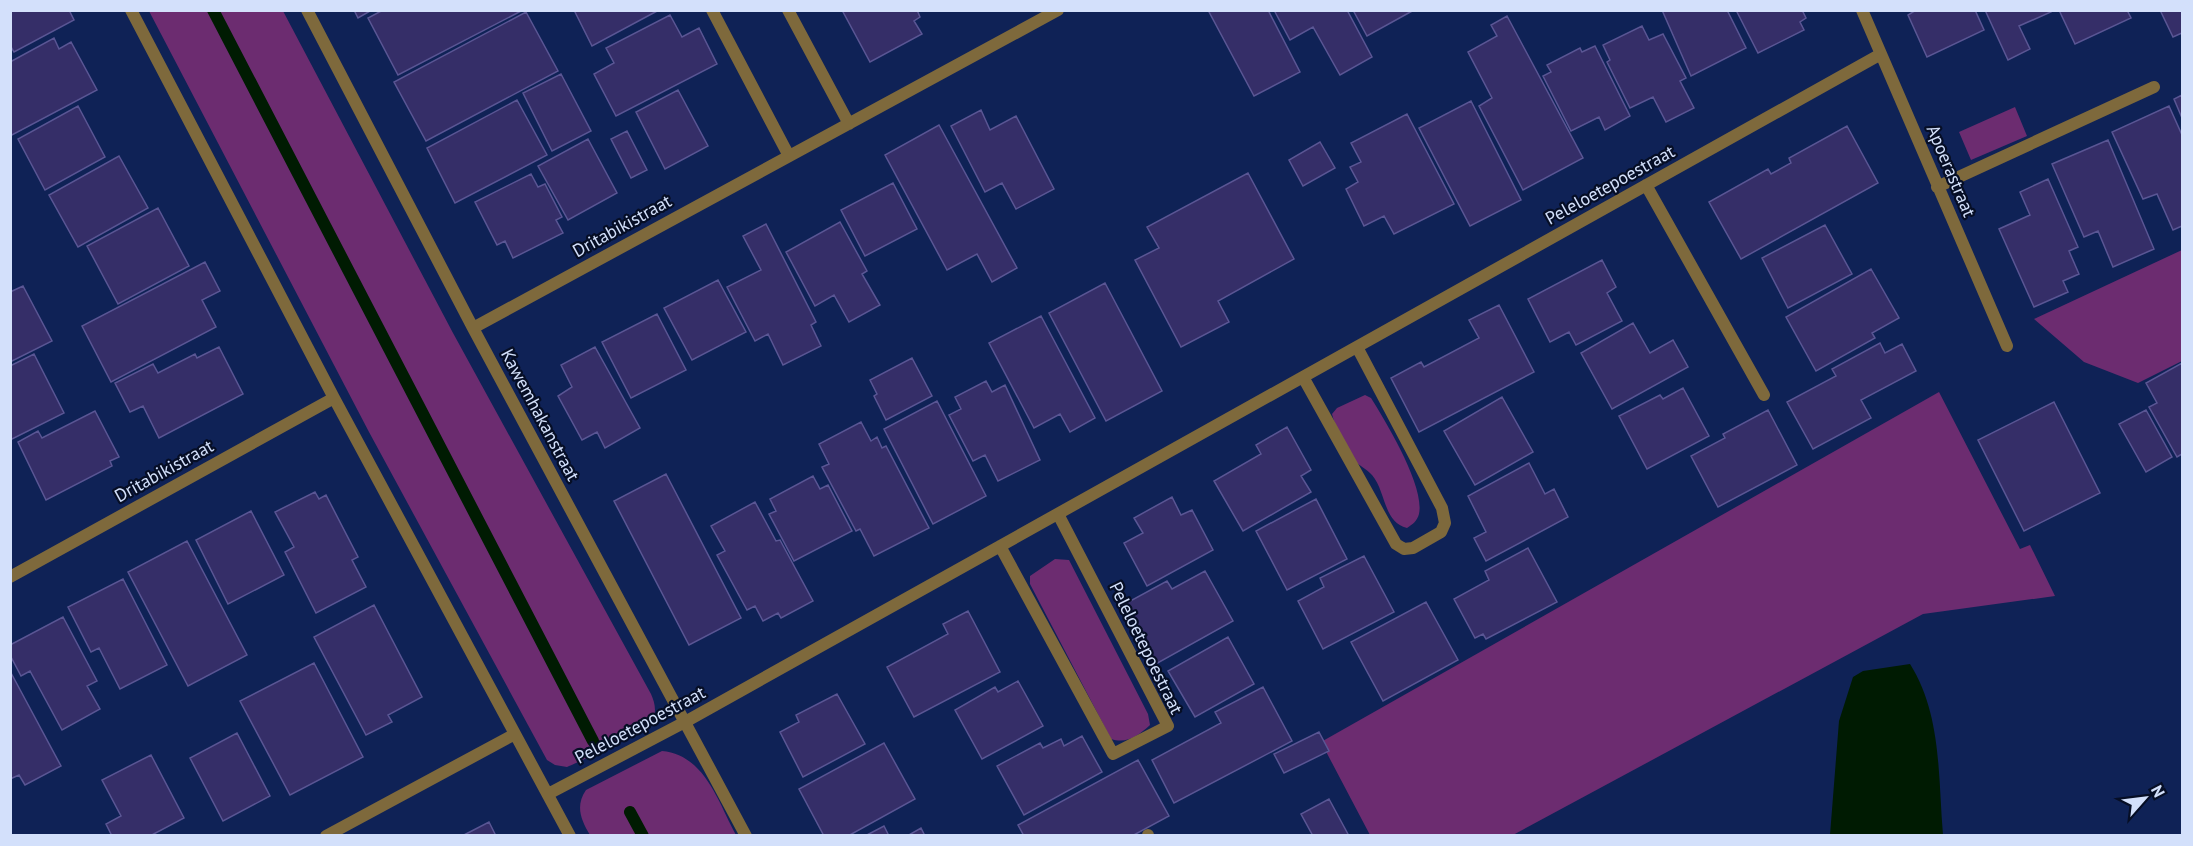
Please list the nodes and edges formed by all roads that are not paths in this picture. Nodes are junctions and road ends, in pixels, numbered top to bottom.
1 (131, 10) edge
2 (307, 10) edge
3 (712, 10) edge
4 (788, 10) edge
5 (1058, 10) edge
6 (1862, 10) edge
7 (1881, 54) junction
8 (2154, 87) dead end
9 (849, 124) junction
10 (789, 156) junction
11 (1646, 185) junction
12 (1937, 187) junction
13 (473, 328) junction
14 (2007, 346) dead end
15 (1357, 347) junction
16 (1303, 377) junction
17 (1764, 396) dead end
18 (334, 398) junction
19 (1058, 514) junction
20 (1000, 546) junction
21 (11, 576) edge
22 (685, 722) junction
23 (515, 734) junction
24 (549, 794) junction
25 (326, 836) edge
26 (570, 836) edge
27 (746, 836) edge

1 - 18 street
2 - 13 street, Kawemhakanstraat
3 - 10 street
4 - 9 street
5 - 9 street, Dritabikistraat
6 - 7 street, Apoerastraat
7 - 11 street, Peleloetepoestraat
7 - 12 street, Apoerastraat
8 - 12 street
9 - 10 street, Dritabikistraat
10 - 13 street, Dritabikistraat
11 - 15 street, Peleloetepoestraat
11 - 17 street
12 - 14 street, Apoerastraat
13 - 22 street, Kawemhakanstraat
15 - 16 street, Peleloetepoestraat
15 - 16 street
16 - 19 street, Peleloetepoestraat
18 - 21 street, Dritabikistraat
18 - 23 street
19 - 20 street, Peleloetepoestraat
19 - 20 street, Peleloetepoestraat
20 - 22 street, Peleloetepoestraat
22 - 24 street, Peleloetepoestraat
22 - 27 street, Kawemhakanstraat
23 - 24 street
23 - 25 street
24 - 26 street

